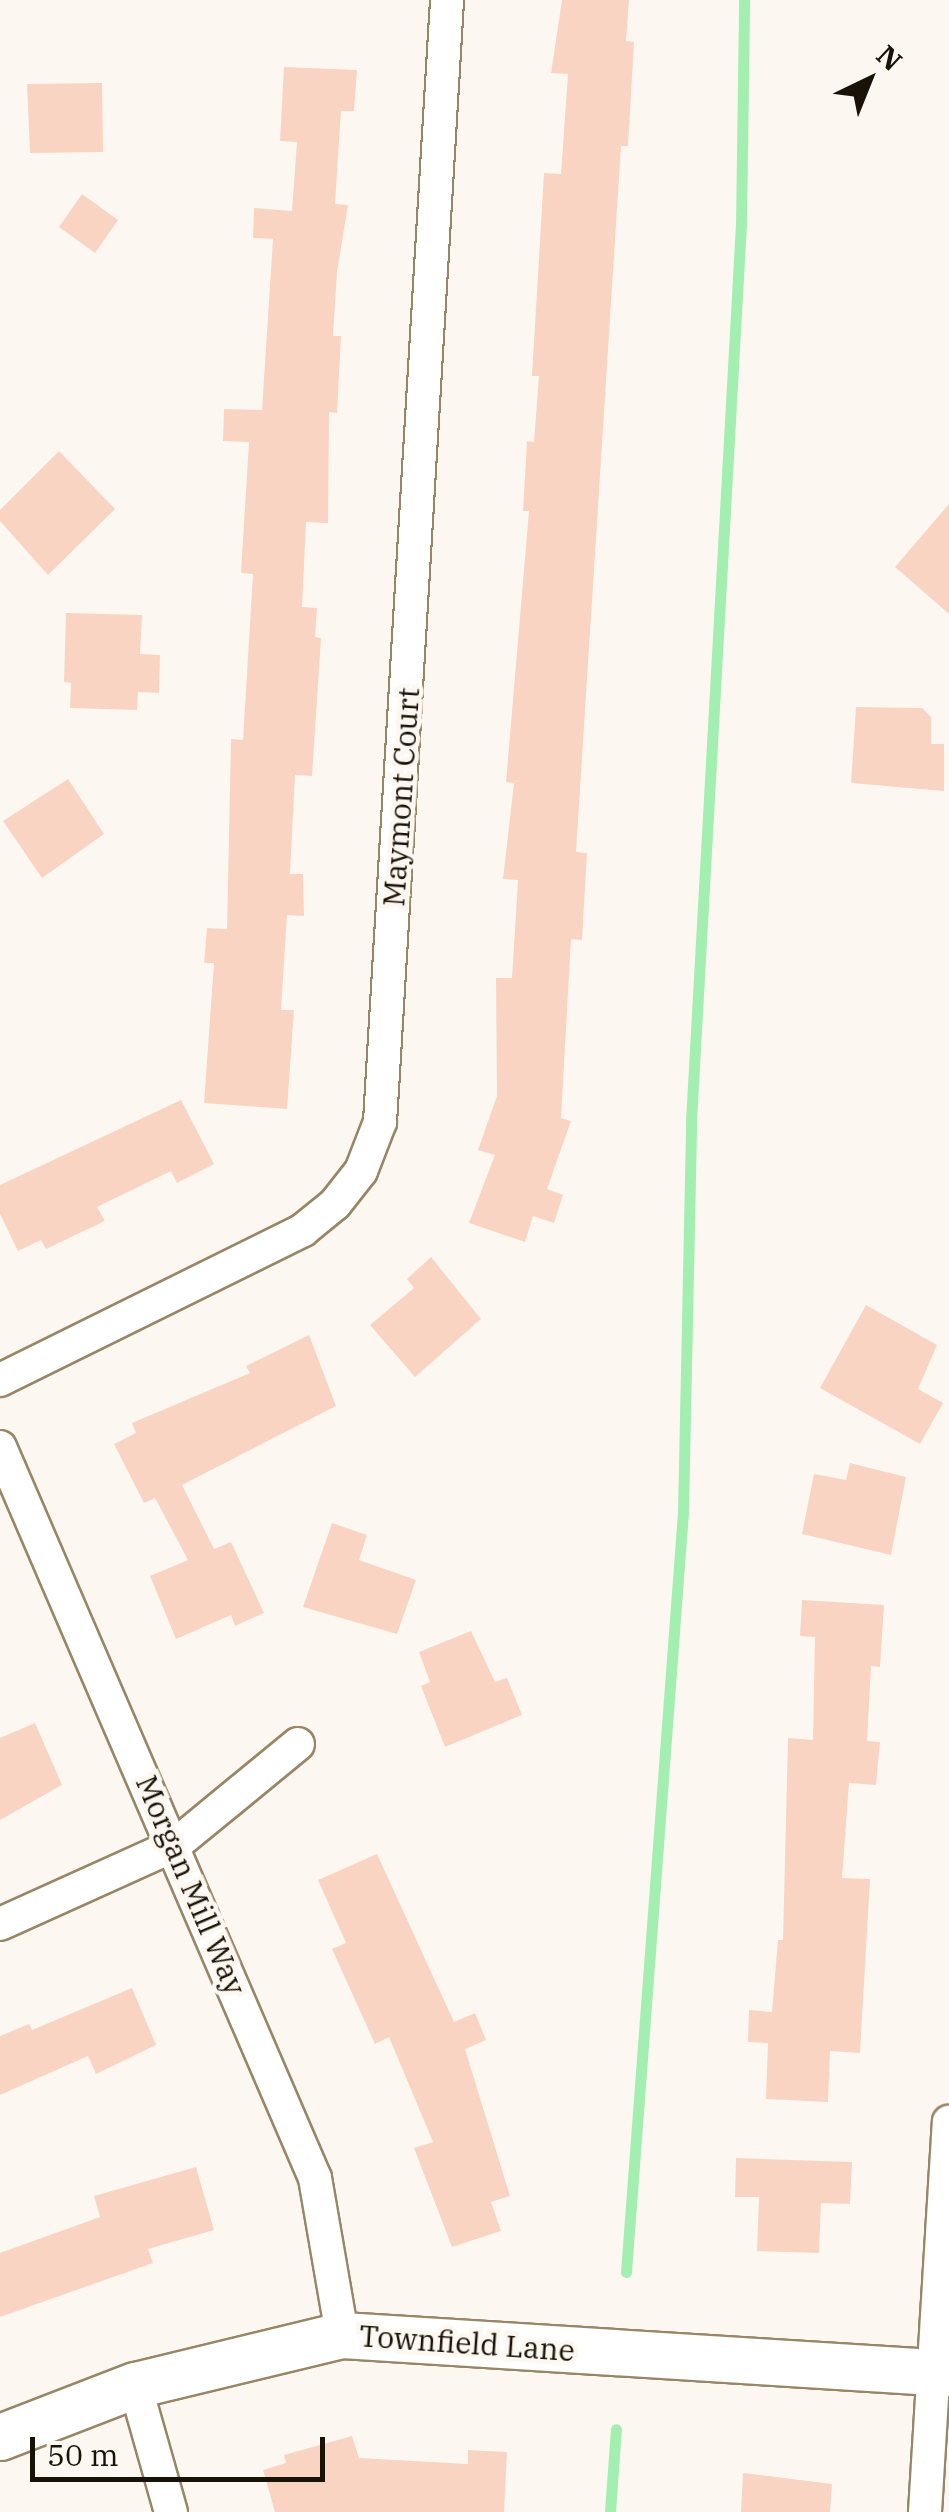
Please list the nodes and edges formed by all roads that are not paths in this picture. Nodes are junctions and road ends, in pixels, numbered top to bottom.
1 (448, 0) edge
2 (0, 1380) edge
3 (0, 1447) edge
4 (298, 1744) dead end
5 (175, 1845) junction
6 (0, 1924) edge
7 (949, 2122) edge
8 (342, 2336) junction
9 (942, 2372) edge
10 (135, 2385) junction
11 (0, 2437) edge
12 (171, 2512) edge
13 (924, 2512) edge

1 - 2 street, Maymont Court
3 - 5 street, Morgan Mill Way
4 - 5 street
5 - 6 street
5 - 8 street, Morgan Mill Way
7 - 9 street
8 - 9 street, Townfield Lane
8 - 10 street, Townfield Lane
9 - 13 street
10 - 11 street, Townfield Lane
10 - 12 street

